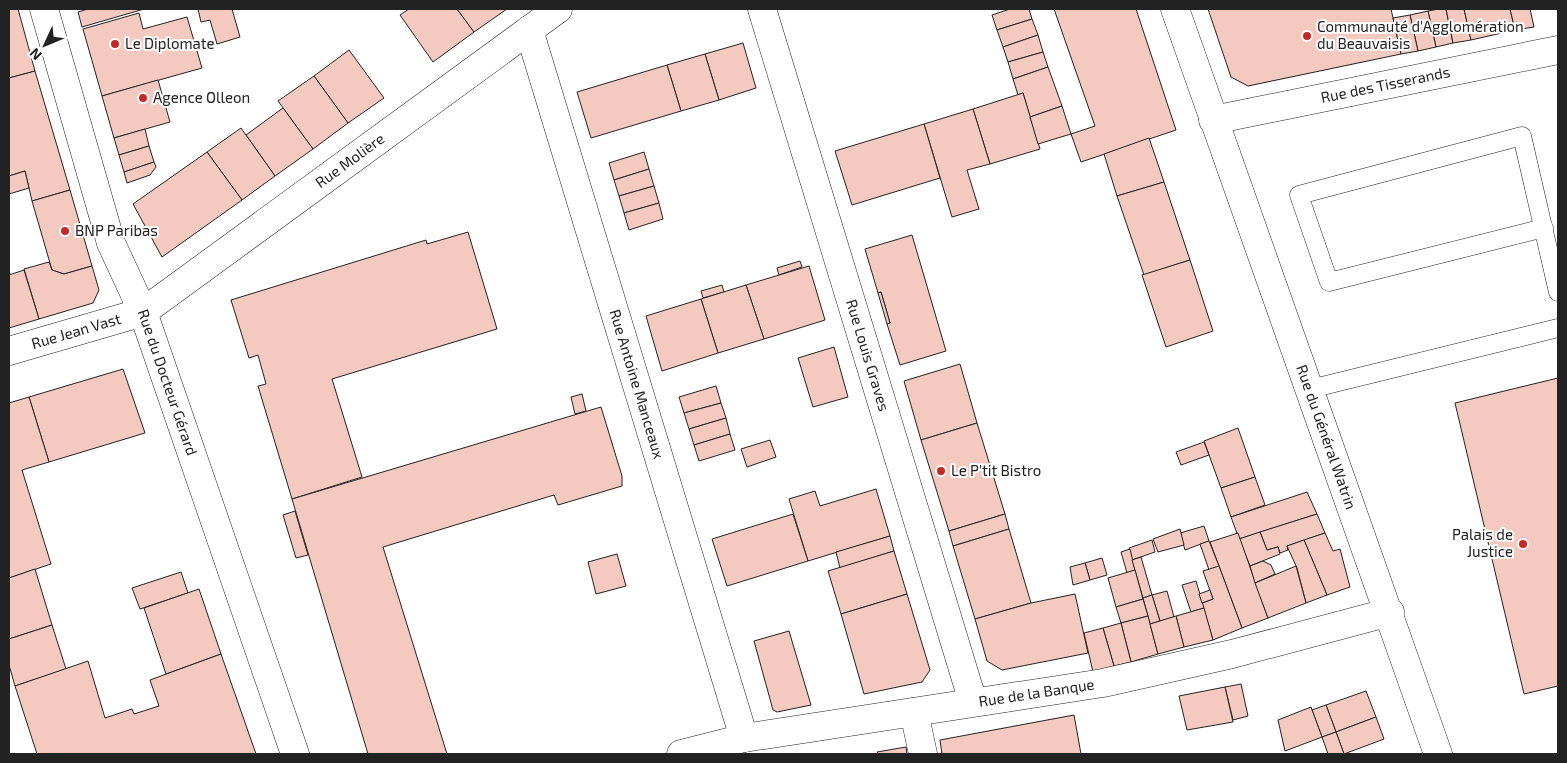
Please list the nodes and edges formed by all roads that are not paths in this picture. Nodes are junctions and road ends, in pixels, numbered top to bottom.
1 (44, 9) edge
2 (558, 9) edge
3 (762, 9) edge
4 (1175, 9) edge
5 (529, 30) junction
6 (1558, 50) edge
7 (1213, 120) junction
8 (1544, 228) junction
9 (1558, 292) edge
10 (142, 312) junction
11 (1558, 328) edge
12 (9, 351) edge
13 (1310, 389) junction
14 (1390, 612) junction
15 (973, 702) junction
16 (914, 712) junction
17 (744, 738) junction
18 (295, 754) edge
19 (681, 754) edge
20 (923, 754) edge
21 (1438, 754) edge

1 - 10 street, Rue du Docteur Gérard
2 - 5 street, Rue Molière
3 - 15 street, Rue Louis Graves
4 - 7 street, Rue du Général Watrin
5 - 10 street, Rue Molière
5 - 17 street, Rue Antoine Manceaux
6 - 7 street, Rue des Tisserands
7 - 13 street, Rue du Général Watrin
8 - 8 lane
8 - 9 lane
10 - 12 street, Rue Jean Vast
10 - 18 street, Rue du Docteur Gérard
11 - 13 lane
13 - 14 street, Rue du Général Watrin
14 - 15 street, Rue de la Banque
14 - 21 street, Rue du Général Watrin
15 - 16 street, Rue de la Banque
16 - 17 street, Rue de la Banque
16 - 20 street
17 - 19 street, Rue de la Banque

